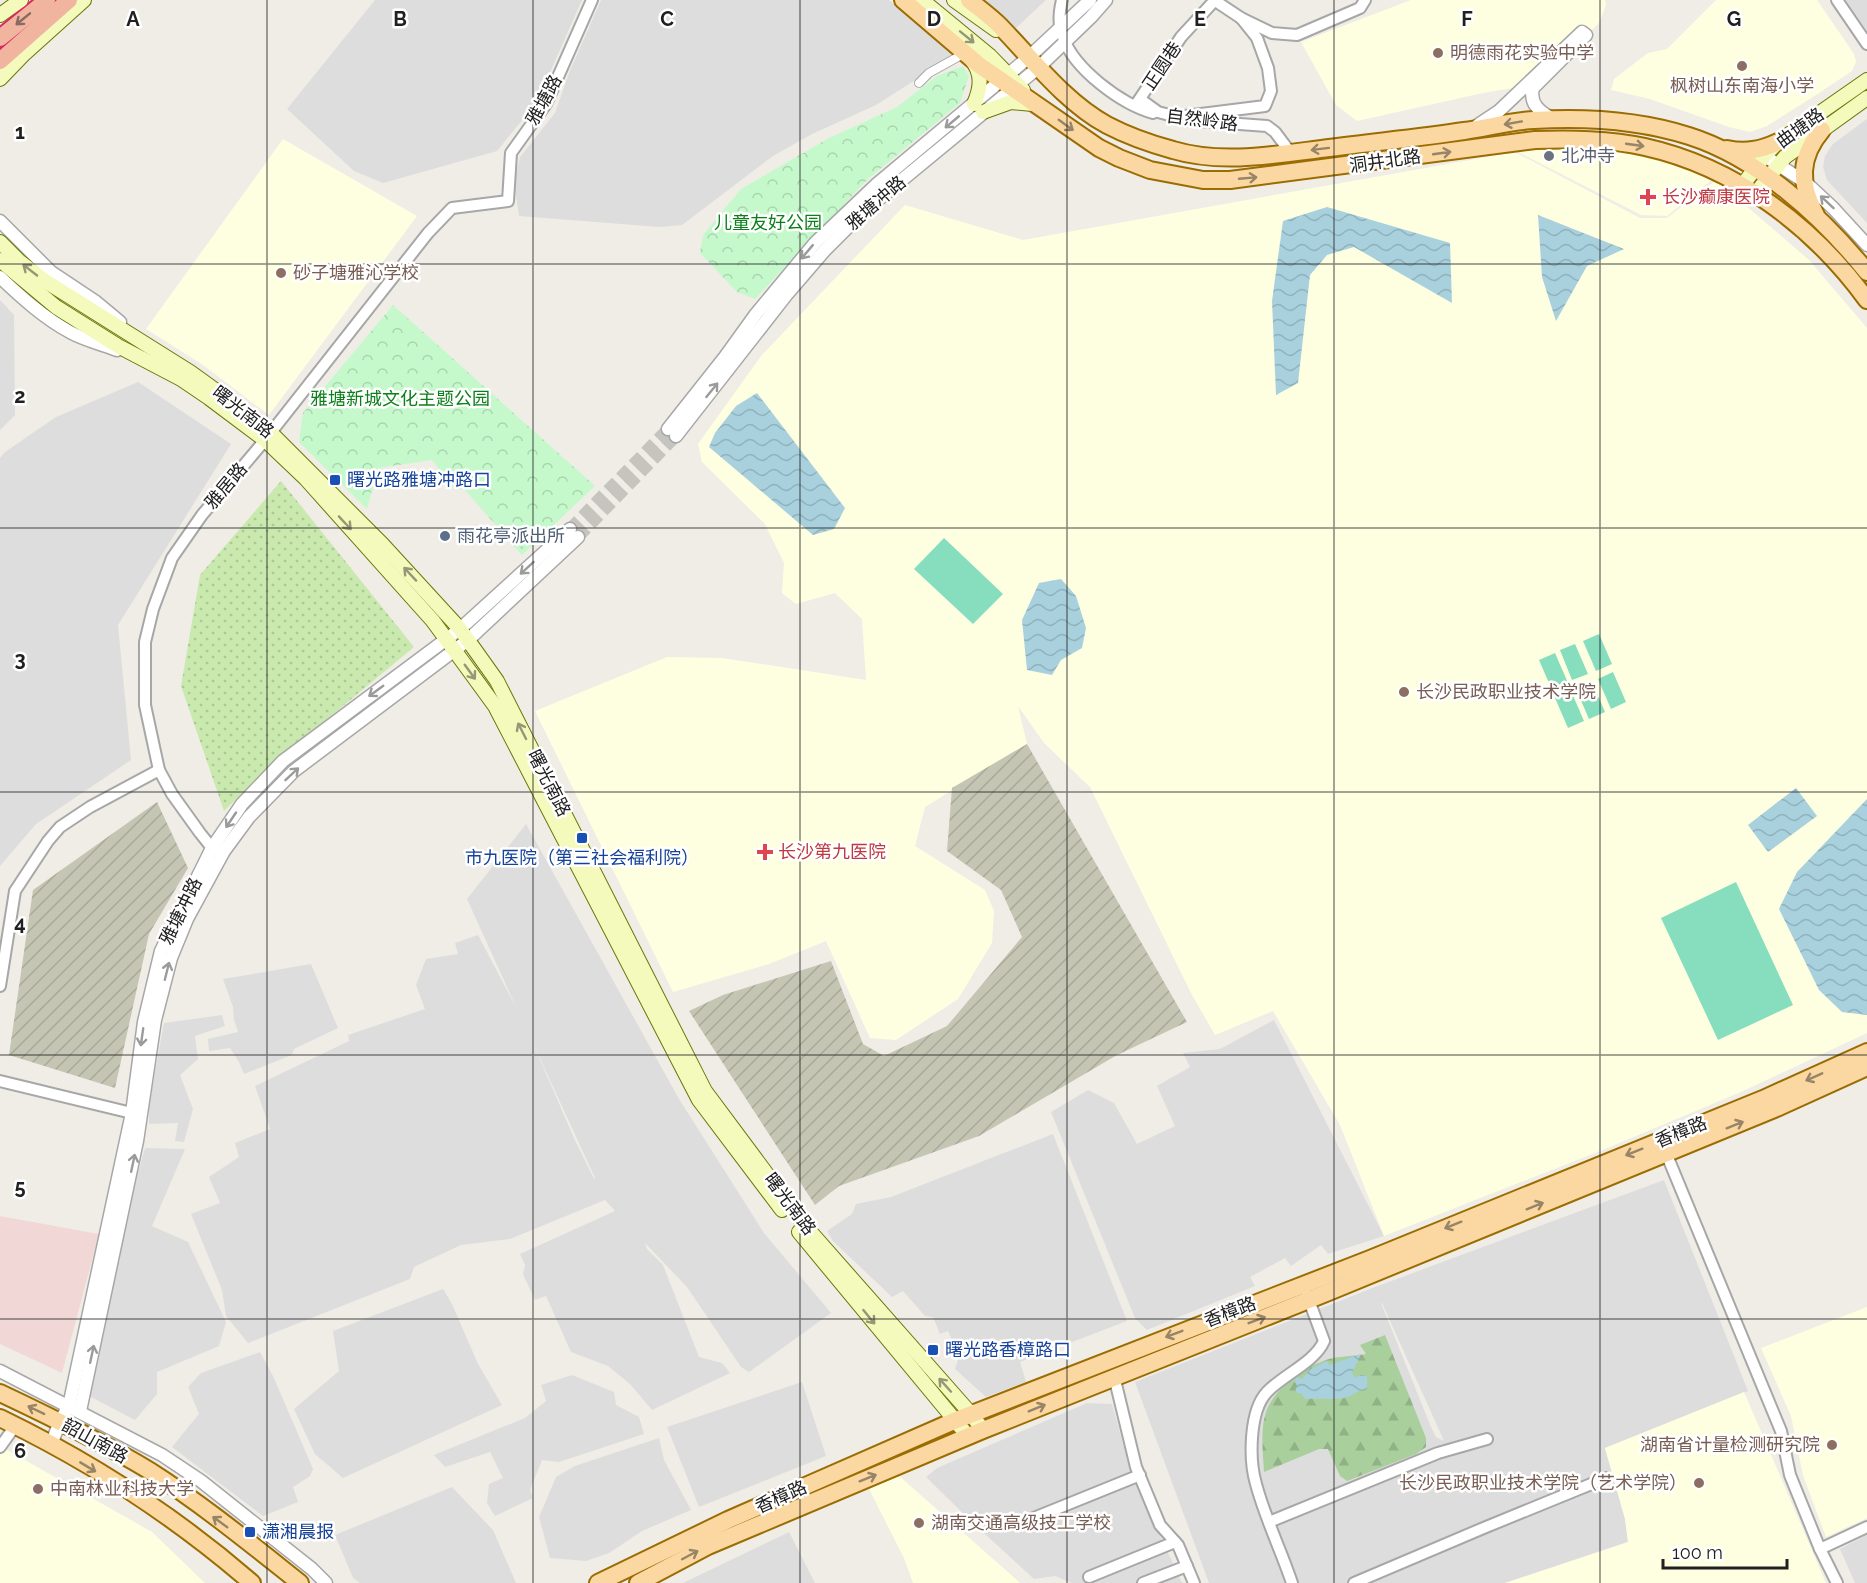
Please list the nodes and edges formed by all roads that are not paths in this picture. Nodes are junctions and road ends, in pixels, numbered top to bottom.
1 (21, 0) edge
2 (47, 0) edge
3 (69, 0) edge
4 (84, 0) edge
5 (592, 0) edge
6 (903, 0) edge
7 (922, 0) edge
8 (954, 0) edge
9 (969, 0) edge
10 (1062, 0) edge
11 (1090, 0) edge
12 (1106, 0) edge
13 (1215, 0) edge
14 (1365, 0) edge
15 (1837, 0) edge
16 (0, 15) edge
17 (1240, 18) junction
18 (1061, 28) junction
19 (0, 38) edge
20 (1013, 40) junction
21 (1065, 42) junction
22 (1867, 44) edge
23 (966, 54) junction
24 (0, 61) edge
25 (1034, 62) junction
26 (0, 79) edge
27 (1867, 80) edge
28 (1010, 82) junction
29 (919, 83) dead end
30 (1867, 98) edge
31 (1137, 102) junction
32 (1038, 105) junction
33 (979, 108) junction
34 (1554, 119) junction
35 (1822, 130) junction
36 (1464, 131) junction
37 (1778, 142) joint
38 (1715, 147) junction
39 (1290, 152) junction
40 (1761, 153) junction
41 (1779, 164) junction
42 (1761, 174) junction
43 (1805, 182) junction
44 (1749, 189) junction
45 (508, 201) joint
46 (1818, 218) junction
47 (0, 221) edge
48 (0, 242) edge
49 (1867, 245) edge
50 (0, 260) edge
51 (1867, 272) edge
52 (0, 278) edge
53 (1867, 300) edge
54 (147, 354) junction
55 (672, 432) tunnel mouth
56 (268, 437) junction
57 (574, 533) tunnel mouth
58 (464, 634) junction
59 (451, 644) junction
60 (159, 770) junction
61 (218, 850) junction
62 (0, 986) edge
63 (1867, 1052) edge
64 (1867, 1067) edge
65 (0, 1082) edge
66 (137, 1114) junction
67 (1666, 1152) junction
68 (1302, 1284) junction
69 (1308, 1300) junction
70 (0, 1371) edge
71 (1114, 1376) junction
72 (0, 1393) edge
73 (74, 1408) junction
74 (971, 1414) junction
75 (0, 1418) edge
76 (60, 1421) junction
77 (954, 1421) junction
78 (15, 1426) junction
79 (975, 1433) junction
80 (1487, 1438) dead end
81 (51, 1445) junction
82 (0, 1447) edge
83 (1140, 1475) junction
84 (1606, 1478) dead end
85 (1269, 1522) junction
86 (1019, 1524) dead end
87 (1867, 1527) edge
88 (1175, 1542) junction
89 (1820, 1549) junction
90 (1187, 1566) junction
91 (1089, 1577) dead end
92 (252, 1583) edge
93 (300, 1583) edge
94 (326, 1583) edge
95 (598, 1583) edge
96 (638, 1583) edge
97 (1143, 1583) edge
98 (1194, 1583) edge
99 (1292, 1583) edge
100 (1354, 1583) edge
101 (1837, 1583) edge

1 - 16 main road
2 -> 19 highway
3 - 24 highway
4 - 26 main road
5 - 45 street, 雅塘路
6 - 23 main road, 洞井北路
7 -> 28 main road
8 - 20 main road
9 - 20 main road, 洞井北路
10 - 18 street, 自然岭路
11 - 18 street, 雅塘冲路
12 - 21 street, 雅塘冲路
13 - 17 street
13 - 31 street, 正圆巷
14 - 17 street
15 - 22 street
17 - 31 street
18 - 21 street, 自然岭路
18 - 25 street, 雅塘冲路
20 - 25 main road, 洞井北路
21 - 25 street, 雅塘冲路
21 - 31 street, 自然岭路
23 - 28 main road, 洞井北路
23 - 29 street
23 - 33 main road
25 - 28 street, 雅塘冲路
25 - 39 main road, 洞井北路
27 - 37 main road, 曲塘路
28 - 32 main road, 洞井北路
28 - 33 street, 雅塘冲路
30 - 35 main road, 曲塘路
31 - 39 street, 自然岭路
32 - 33 main road
32 -> 44 main road, 洞井北路
33 - 55 street, 雅塘冲路
34 -> 36 main road, 洞井北路
34 - 36 street
34 - 38 main road, 洞井北路
35 - 41 main road, 曲塘路
35 - 43 main road
36 -> 39 main road, 洞井北路
37 - 40 main road
38 - 40 main road
38 - 42 main road, 洞井北路
40 - 41 street
40 - 42 main road, 曲塘路
41 - 42 main road, 曲塘路
41 - 43 street
42 - 44 main road, 曲塘路
42 - 46 main road, 洞井北路
43 - 46 main road
49 -> 43 street
44 - 53 main road, 洞井北路
45 - 56 street, 雅居路
46 - 51 main road, 洞井北路
47 - 54 street
54 -> 48 main road, 曙光南路
50 - 54 main road, 曙光南路
52 - 54 street
54 - 56 main road, 曙光南路
58 -> 56 main road, 曙光南路
56 -> 59 main road, 曙光南路
56 - 60 street, 雅居路
57 - 58 street, 雅塘冲路
58 - 59 street, 雅塘冲路
74 -> 58 main road, 曙光南路
59 - 61 street, 雅塘冲路
59 -> 77 main road, 曙光南路
60 - 61 street, 雅居路
60 - 62 street
61 - 66 street, 雅塘冲路
63 -> 68 main road, 香樟路
67 -> 64 main road, 香樟路
65 - 66 street
66 - 73 street, 雅塘冲路
69 -> 67 main road, 香樟路
67 - 89 street
68 - 69 street
68 -> 74 main road, 香樟路
71 -> 69 main road, 香樟路
69 - 85 street
70 - 73 street
79 -> 71 main road, 香樟路
71 - 83 street
76 -> 72 main road, 韶山南路
73 - 76 street, 雅塘冲路
73 - 94 street
74 - 77 main road, 香樟路
74 - 79 main road, 曙光南路
75 - 78 main road, 韶山南路
76 - 81 street, 雅塘冲路
93 -> 76 main road, 韶山南路
77 - 79 main road, 曙光南路
77 - 95 main road, 香樟路
78 - 81 main road, 韶山南路
78 - 82 street
96 -> 79 main road, 香樟路
80 - 85 street
81 -> 92 main road, 韶山南路
83 - 86 street
83 - 88 street
84 - 100 street
85 - 99 street
87 - 89 street
88 - 90 street
88 - 91 street
89 - 101 street
90 - 97 street
90 - 98 street

